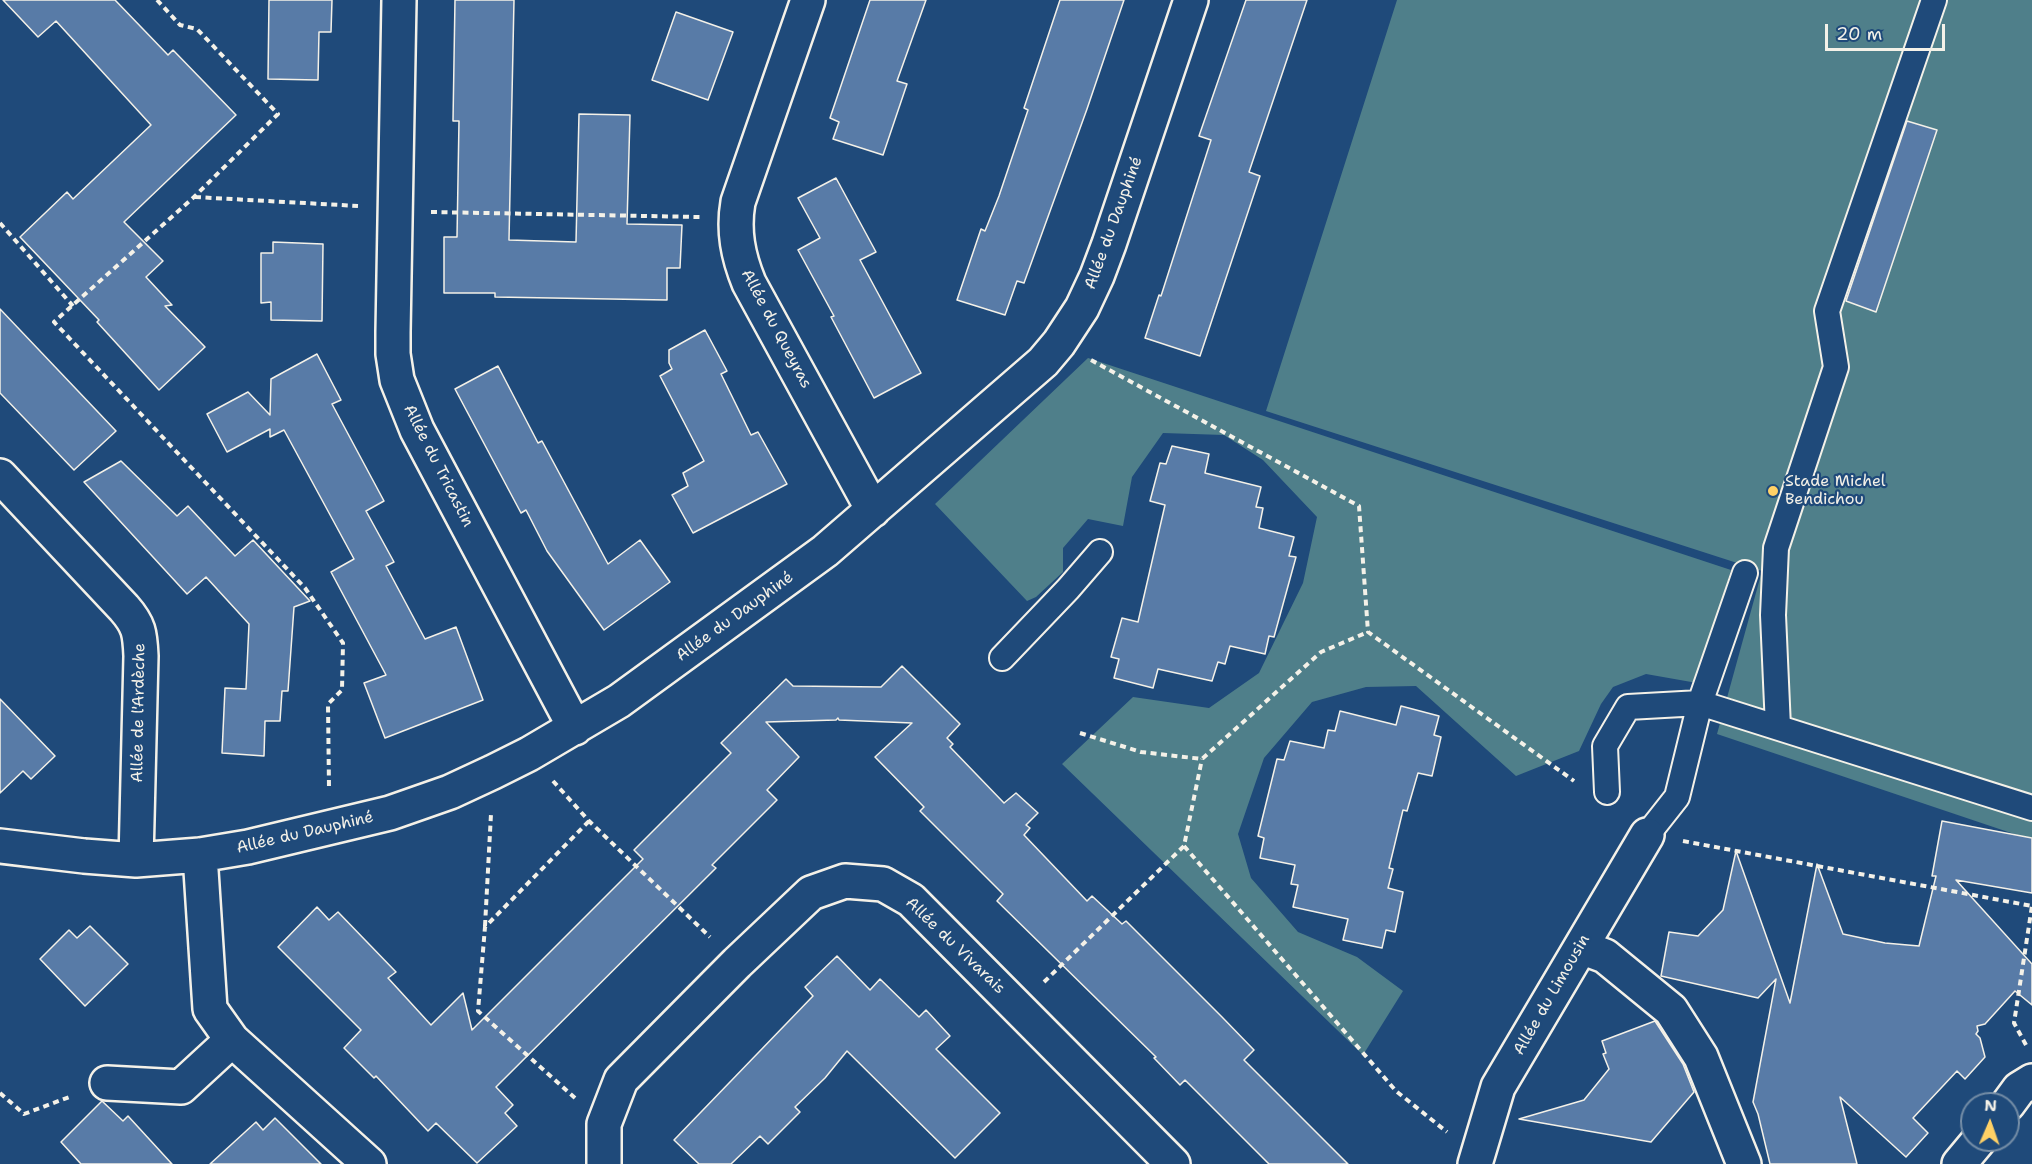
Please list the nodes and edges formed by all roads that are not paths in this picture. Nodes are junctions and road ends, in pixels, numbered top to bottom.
1 (399, 0) edge
2 (808, 0) edge
3 (1191, 0) edge
4 (1934, 0) edge
5 (0, 476) edge
6 (873, 510) junction
7 (1100, 552) dead end
8 (1745, 573) dead end
9 (1002, 658) dead end
10 (1700, 703) junction
11 (1778, 727) junction
12 (575, 728) junction
13 (1607, 792) dead end
14 (2032, 808) edge
15 (1647, 835) joint
16 (0, 846) edge
17 (200, 855) junction
18 (136, 860) junction
19 (1581, 947) junction
20 (232, 1040) junction
21 (2032, 1081) edge
22 (107, 1083) road end
23 (2017, 1092) edge
24 (1969, 1152) edge
25 (1476, 1160) edge
26 (369, 1164) edge
27 (604, 1164) edge
28 (1173, 1164) edge
29 (1744, 1164) edge
30 (1959, 1164) edge

1 - 12 street, Allée du Tricastin
2 - 6 street, Allée du Queyras
3 - 6 street, Allée du Dauphiné
4 - 11 lane
5 - 18 street, Allée de l'Ardèche
6 - 12 street, Allée du Dauphiné
7 - 9 lane
8 - 10 lane
10 - 11 lane
10 - 13 lane
10 - 15 lane
11 - 14 lane
12 - 17 street, Allée du Dauphiné
15 - 19 street, Allée du Limousin
16 - 18 street, Allée du Dauphiné
17 - 18 street, Allée du Dauphiné
17 - 20 street
19 - 25 street, Allée du Limousin
19 - 29 street
20 - 22 street
20 - 26 street
21 - 23 street
24 - 30 street
27 - 28 street, Allée du Vivarais

